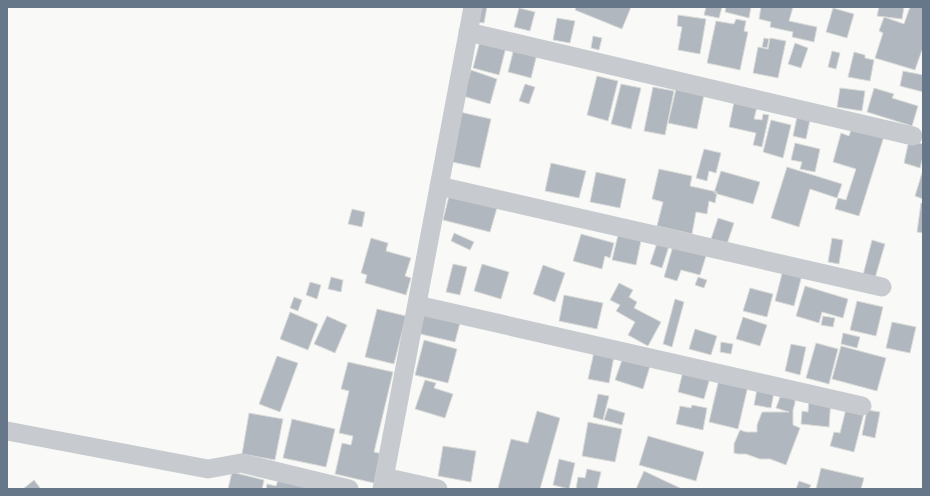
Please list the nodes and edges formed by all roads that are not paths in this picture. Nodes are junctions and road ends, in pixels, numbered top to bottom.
1 (473, 7) edge
2 (468, 32) junction
3 (913, 136) dead end
4 (440, 186) junction
5 (882, 287) dead end
6 (417, 305) junction
7 (862, 406) dead end
8 (7, 431) edge
9 (383, 483) edge
10 (349, 489) edge
11 (438, 489) edge

1 - 2 street
2 - 3 street
2 - 4 street
4 - 5 street
4 - 6 street
6 - 7 street
6 - 9 street
8 - 10 street
9 - 11 street

